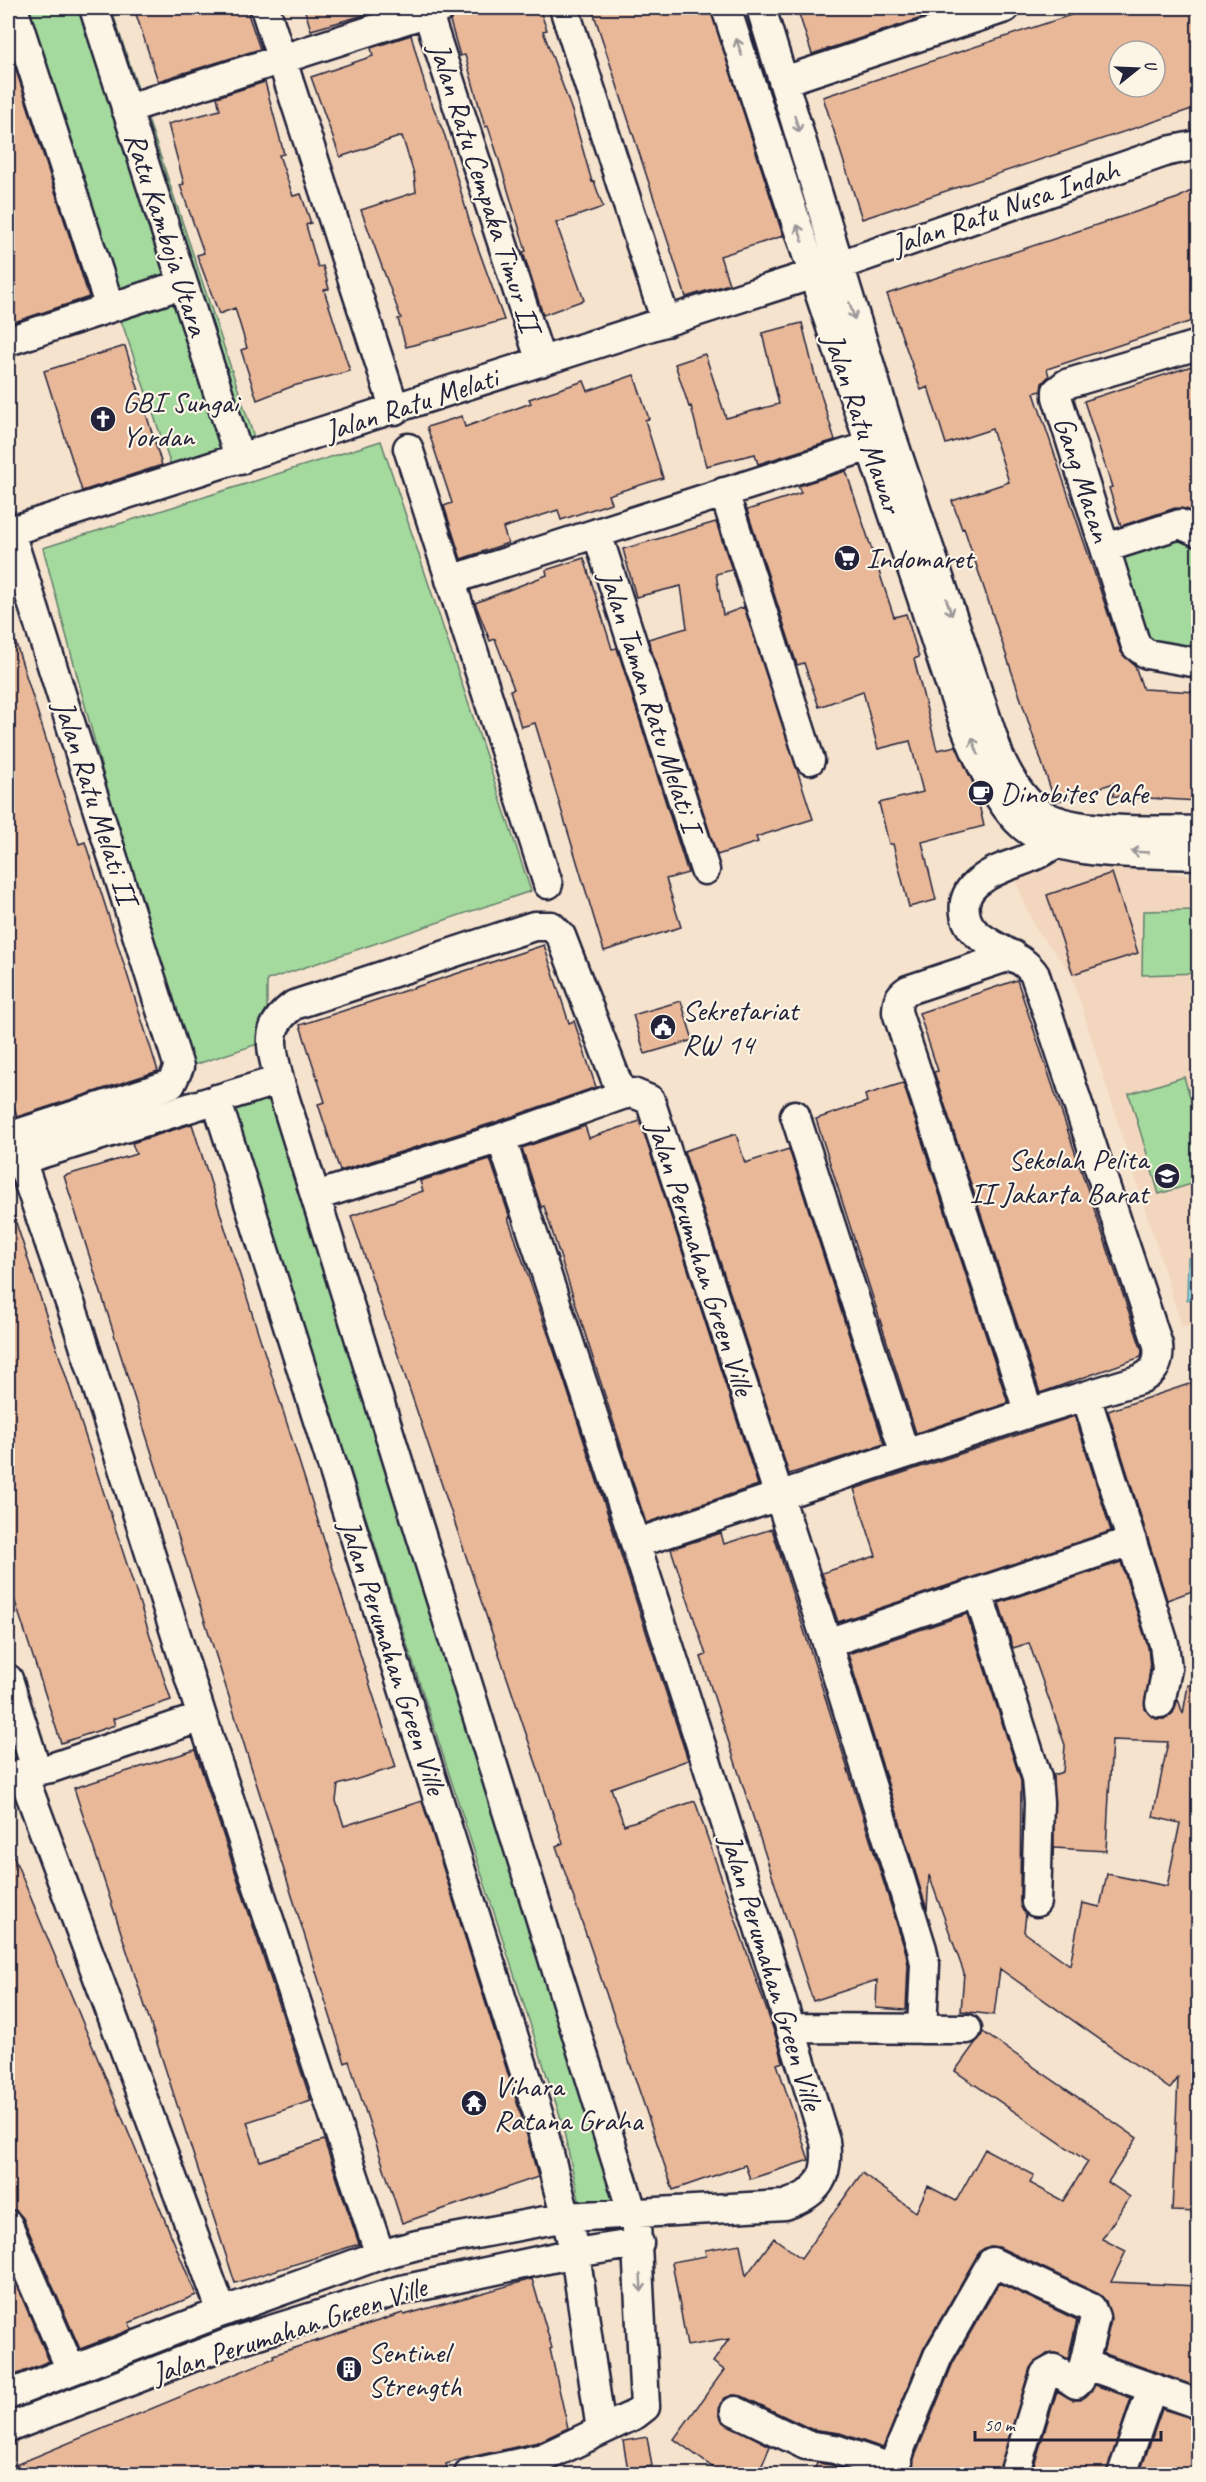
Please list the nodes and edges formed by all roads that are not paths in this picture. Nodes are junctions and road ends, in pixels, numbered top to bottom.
1 (13, 8) edge
2 (94, 8) edge
3 (265, 8) edge
4 (564, 8) edge
5 (726, 8) edge
6 (761, 8) edge
7 (1005, 8) edge
8 (432, 9) edge
9 (281, 59) junction
10 (784, 81) junction
11 (126, 109) junction
12 (1198, 145) edge
13 (826, 269) junction
14 (183, 284) junction
15 (110, 308) junction
16 (666, 322) junction
17 (8, 341) edge
18 (1198, 345) edge
19 (541, 362) junction
20 (395, 410) junction
21 (870, 446) junction
22 (408, 448) dead end
23 (240, 460) junction
24 (724, 492) junction
25 (8, 530) edge
26 (1198, 532) edge
27 (597, 533) junction
28 (1105, 548) junction
29 (450, 580) junction
30 (1198, 663) edge
31 (810, 760) dead end
32 (1055, 831) junction
33 (1198, 831) edge
34 (1198, 855) edge
35 (705, 870) dead end
36 (548, 884) dead end
37 (1013, 955) junction
38 (279, 1080) junction
39 (622, 1095) junction
40 (216, 1099) junction
41 (795, 1115) dead end
42 (501, 1138) junction
43 (12, 1154) edge
44 (316, 1196) junction
45 (1086, 1396) junction
46 (1029, 1413) junction
47 (905, 1454) junction
48 (779, 1496) junction
49 (1132, 1541) junction
50 (637, 1543) junction
51 (978, 1593) junction
52 (827, 1643) junction
53 (8, 1678) edge
54 (1160, 1703) dead end
55 (202, 1717) junction
56 (23, 1775) edge
57 (1036, 1902) dead end
58 (790, 2028) junction
59 (967, 2029) dead end
60 (922, 2030) junction
61 (566, 2217) junction
62 (8, 2225) edge
63 (636, 2226) junction
64 (576, 2253) junction
65 (380, 2255) junction
66 (222, 2312) junction
67 (1084, 2364) junction
68 (71, 2370) junction
69 (1152, 2388) junction
70 (8, 2395) edge
71 (1198, 2404) edge
72 (735, 2411) dead end
73 (8, 2428) edge
74 (601, 2430) junction
75 (546, 2466) edge
76 (897, 2472) edge
77 (469, 2475) edge
78 (1014, 2475) edge
79 (1122, 2475) edge

1 - 15 street
2 - 11 street, Ratu Kamboja Utara
3 - 9 street
4 - 16 street
13 -> 5 street, Jalan Ratu Mawar
6 - 10 street, Jalan Ratu Mawar
7 - 10 street
8 - 9 street
8 - 19 street, Jalan Ratu Cempaka Timur II
9 - 11 street
9 - 20 street
10 -> 13 street, Jalan Ratu Mawar
11 - 14 street, Ratu Kamboja Utara
12 - 13 street, Jalan Ratu Nusa Indah
13 - 16 street, Jalan Ratu Melati
13 - 21 street, Jalan Ratu Mawar
13 -> 32 street, Jalan Ratu Mawar
14 - 15 street
14 - 23 street, Ratu Kamboja Utara
15 - 17 street
16 - 19 street, Jalan Ratu Melati
18 - 28 street, Gang Macan
19 - 20 street, Jalan Ratu Melati
20 - 23 street, Jalan Ratu Melati
21 - 24 street, Jalan Taman Ratu Melati I
32 -> 21 street, Jalan Ratu Mawar
22 - 29 street
23 - 25 street, Jalan Ratu Melati
24 - 27 street, Jalan Taman Ratu Melati I
24 - 31 street
25 - 43 street, Jalan Ratu Melati II
26 - 28 street
27 - 29 street, Jalan Taman Ratu Melati I
27 - 35 street, Jalan Taman Ratu Melati I
28 - 30 street, Gang Macan
29 - 36 street
32 - 33 street, Jalan Ratu Mawar
34 -> 32 street, Jalan Ratu Mawar
32 - 37 street
37 - 45 street
37 - 46 street
38 - 39 street, Jalan Perumahan Green Ville
38 - 40 street
38 - 44 street, Jalan Perumahan Green Ville
39 - 42 street, Jalan Perumahan Green Ville
39 - 48 street, Jalan Perumahan Green Ville
40 - 43 street
40 - 61 street, Jalan Perumahan Green Ville
41 - 47 street
42 - 44 street, Jalan Perumahan Green Ville
42 - 50 street, Jalan Perumahan Green Ville
43 - 55 street, Jalan Perumahan Green Ville
44 - 63 street, Jalan Perumahan Green Ville
45 - 46 street
45 - 49 street
46 - 47 street
47 - 48 street
48 - 50 street
48 - 52 street, Jalan Perumahan Green Ville
49 - 51 street
49 - 54 street
50 - 58 street, Jalan Perumahan Green Ville
51 - 52 street
51 - 57 street
52 - 60 street, Jalan Perumahan Green Ville
53 - 56 street, Jalan Perumahan Green Ville
55 - 56 street
55 - 65 street, Jalan Perumahan Green Ville
56 - 66 street, Jalan Perumahan Green Ville
58 - 60 street
58 - 63 street, Jalan Perumahan Green Ville
59 - 60 street
61 - 63 street, Jalan Perumahan Green Ville
61 - 64 street, Jalan Perumahan Green Ville
61 - 65 street, Jalan Perumahan Green Ville
62 - 68 street
63 - 64 street, Jalan Perumahan Green Ville
63 -> 74 street, Jalan Perumahan Green Ville
64 - 73 street, Jalan Perumahan Green Ville
64 - 74 street, Jalan Perumahan Green Ville
65 - 66 street, Jalan Perumahan Green Ville
66 - 68 street, Jalan Perumahan Green Ville
67 - 69 street
67 - 76 street
67 - 78 street
68 - 70 street, Jalan Perumahan Green Ville
69 - 71 street
69 - 79 street
72 - 76 street
74 - 75 street, Jalan Perumahan Green Ville
75 - 77 street, Jalan Perumahan Green Ville

